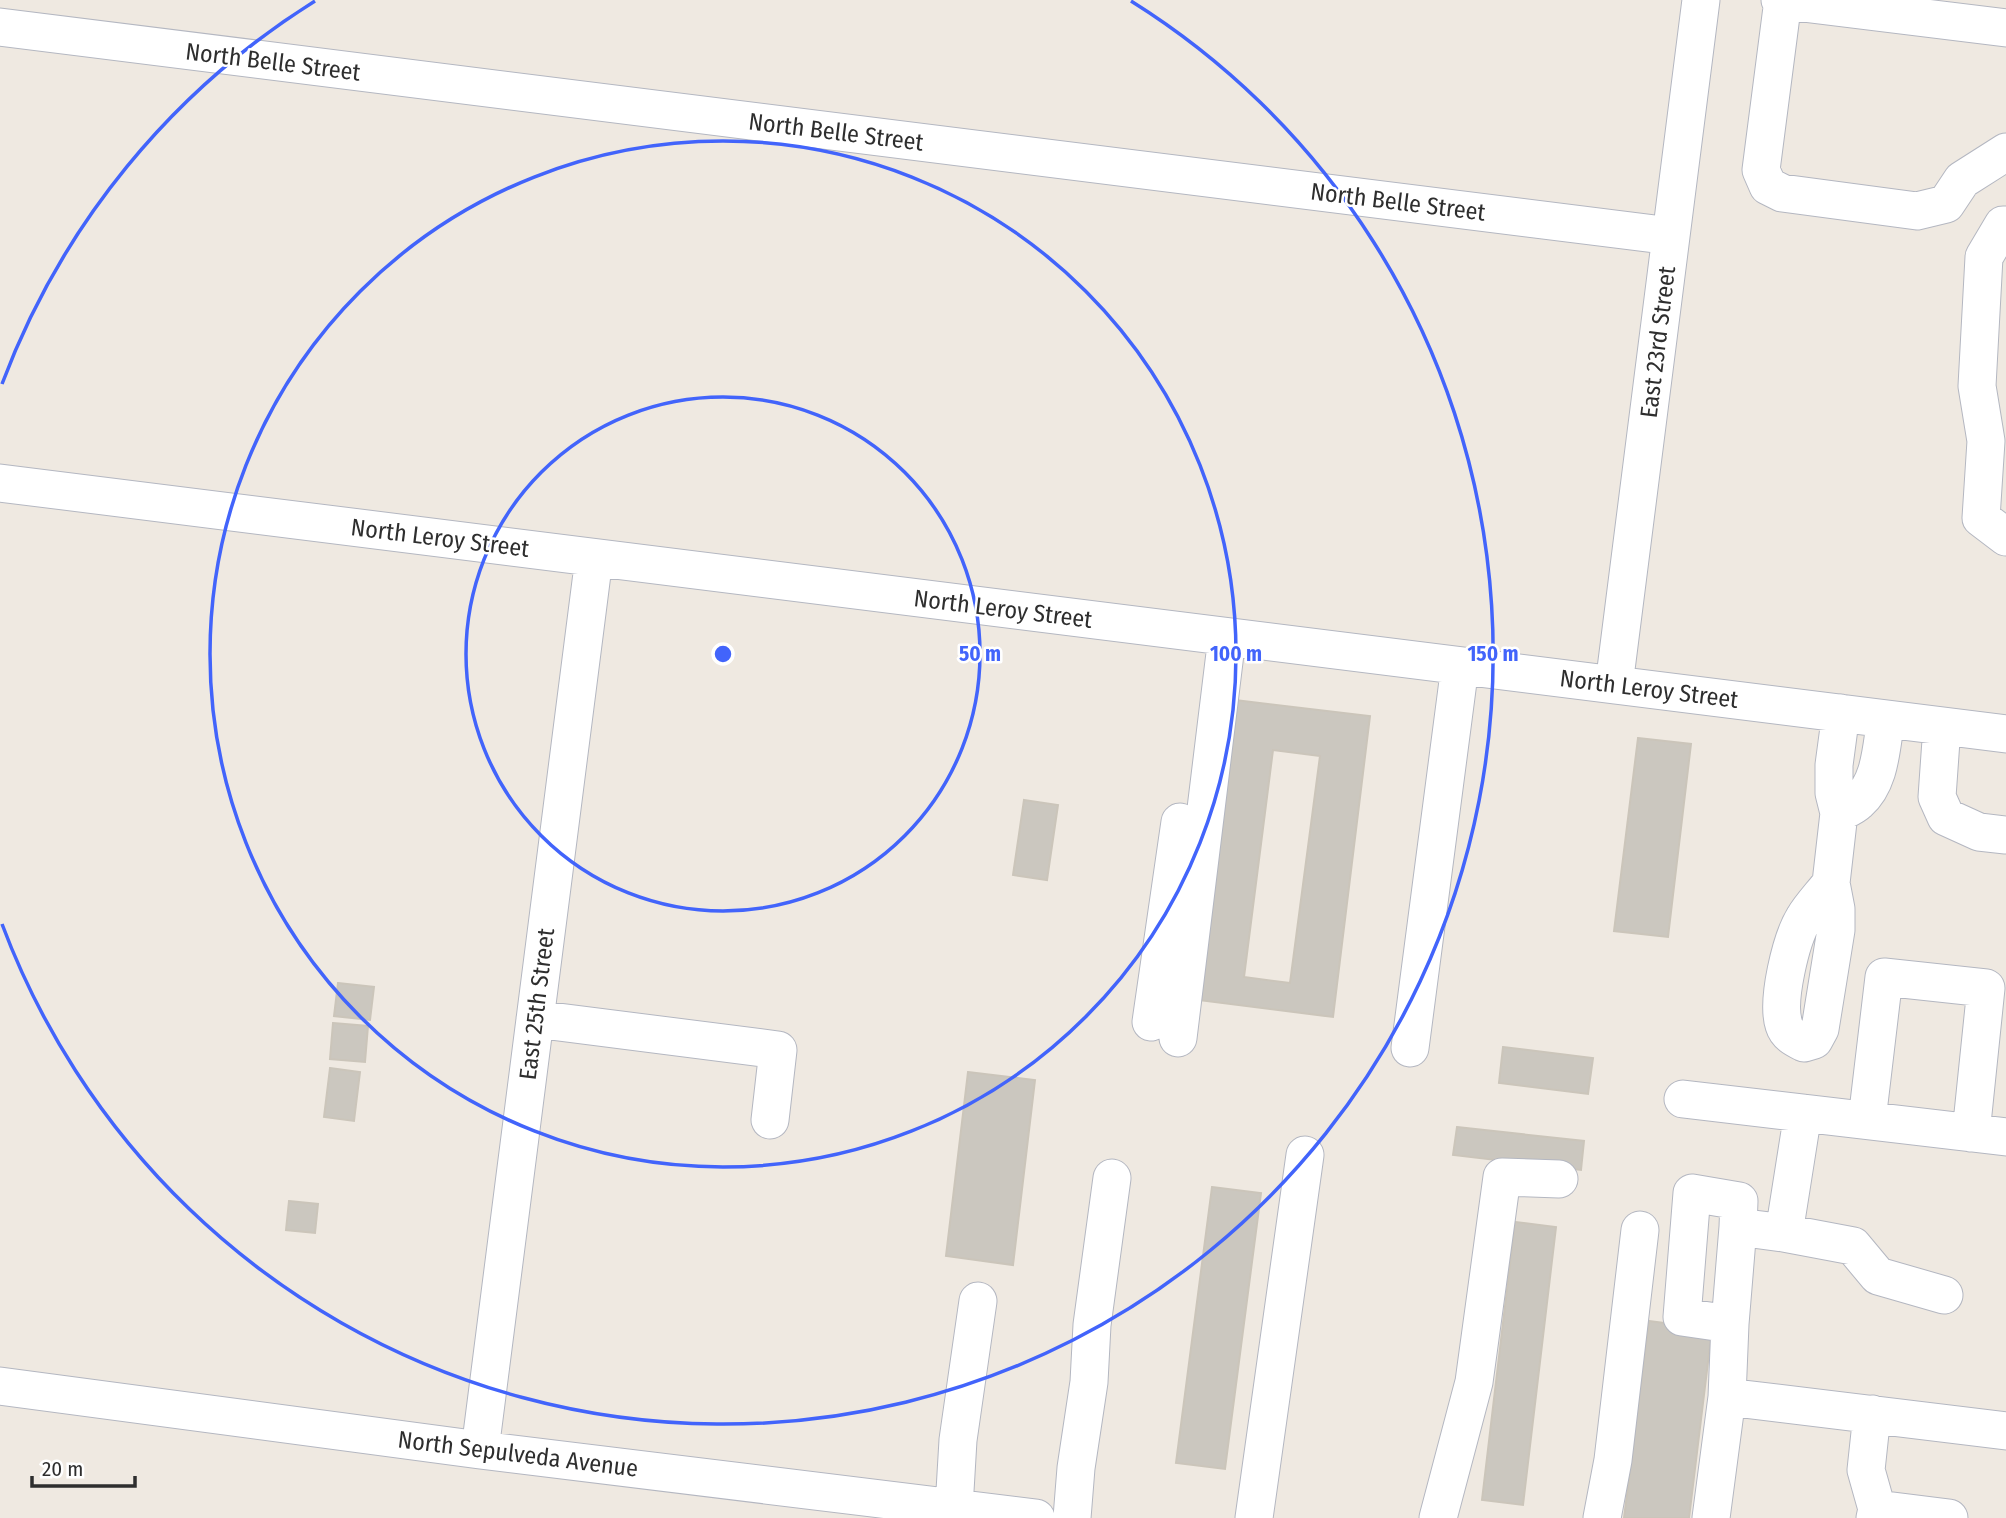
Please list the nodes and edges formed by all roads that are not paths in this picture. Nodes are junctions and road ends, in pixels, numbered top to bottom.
1 (1701, 0) edge
2 (1782, 0) edge
3 (1993, 18) edge
4 (0, 27) edge
5 (2006, 152) edge
6 (2006, 225) edge
7 (1671, 236) junction
8 (0, 483) edge
9 (2006, 537) edge
10 (594, 558) junction
11 (1216, 635) junction
12 (1469, 667) junction
13 (1614, 685) junction
14 (1841, 713) junction
15 (1886, 719) junction
16 (1942, 726) junction
17 (2006, 734) edge
18 (1839, 813) junction
19 (2006, 835) edge
20 (1831, 883) dead end
21 (1435, 1009) dead end
22 (535, 1019) junction
23 (1165, 1030) dead end
24 (1410, 1048) dead end
25 (1683, 1099) dead end
26 (1803, 1113) junction
27 (770, 1120) dead end
28 (1867, 1120) junction
29 (1970, 1133) junction
30 (2006, 1137) edge
31 (1305, 1155) dead end
32 (1112, 1178) dead end
33 (1559, 1179) dead end
34 (1738, 1227) junction
35 (1640, 1230) dead end
36 (1784, 1233) junction
37 (1944, 1295) dead end
38 (978, 1301) dead end
39 (1730, 1324) junction
40 (0, 1386) edge
41 (1727, 1396) junction
42 (1872, 1414) junction
43 (2006, 1430) edge
44 (480, 1450) junction
45 (954, 1508) junction
46 (1876, 1513) edge
47 (1036, 1518) edge
48 (1072, 1518) edge
49 (1254, 1518) edge
50 (1438, 1518) edge
51 (1602, 1518) edge
52 (1711, 1518) edge
53 (1949, 1518) edge

1 - 7 street, East 23rd Street
2 - 3 street
2 - 5 street
4 - 7 street, North Belle Street
6 - 9 street
7 - 13 street, East 23rd Street
8 - 10 street, North Leroy Street
10 - 11 street, North Leroy Street
10 - 22 street, East 25th Street
11 - 12 street, North Leroy Street
11 - 23 street
12 - 13 street, North Leroy Street
12 - 21 street
12 - 24 street
13 - 14 street, North Leroy Street
14 - 15 street, North Leroy Street
14 - 18 street
15 - 16 street, North Leroy Street
15 - 18 street
16 - 17 street, North Leroy Street
16 - 19 street
18 - 20 street
22 - 27 street
22 - 44 street, East 25th Street
25 - 26 street
26 - 28 street
26 - 36 street
28 - 29 street
28 - 29 street
29 - 30 street
31 - 49 street
32 - 48 street
33 - 50 street
34 - 36 street
34 - 39 street
34 - 39 street
35 - 51 street
36 - 37 street
38 - 45 street
39 - 41 street
40 - 44 street, North Sepulveda Avenue
41 - 42 street
41 - 52 street
42 - 43 street
42 - 46 street
44 - 45 street, North Sepulveda Avenue
45 - 47 street, North Sepulveda Avenue
46 - 53 street

